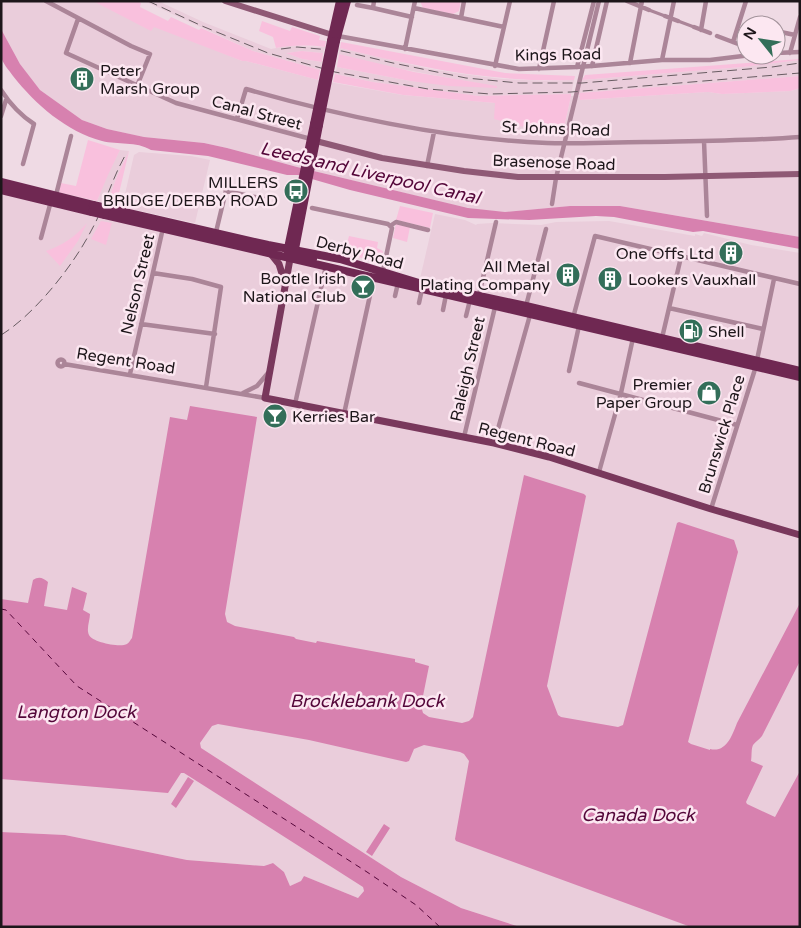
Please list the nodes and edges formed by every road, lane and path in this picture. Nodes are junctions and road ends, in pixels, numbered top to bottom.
1 (46, 1) edge
2 (225, 1) edge
3 (340, 1) edge
4 (347, 1) edge
5 (374, 1) edge
6 (415, 1) edge
7 (464, 1) edge
8 (510, 1) edge
9 (554, 1) edge
10 (594, 1) edge
11 (599, 1) edge
12 (607, 1) edge
13 (627, 1) edge
14 (674, 1) edge
15 (706, 1) edge
16 (746, 1) edge
17 (242, 4) edge
18 (357, 4) dead end
19 (641, 4) edge
20 (373, 8) junction
21 (414, 8) junction
22 (649, 10) joint
23 (665, 16) joint
24 (412, 17) junction
25 (800, 17) edge
26 (461, 18) junction
27 (671, 18) junction
28 (78, 19) junction
29 (678, 21) joint
30 (504, 28) junction
31 (694, 28) joint
32 (700, 30) junction
33 (710, 33) dead end
34 (786, 34) edge
35 (717, 36) dead end
36 (795, 36) junction
37 (334, 38) junction
38 (733, 42) junction
39 (736, 43) edge
40 (405, 49) junction
41 (800, 52) edge
42 (786, 53) edge
43 (790, 53) junction
44 (736, 57) edge
45 (662, 60) junction
46 (630, 63) junction
47 (496, 66) junction
48 (592, 66) junction
49 (577, 67) junction
50 (539, 69) junction
51 (137, 86) junction
52 (1, 90) edge
53 (6, 100) junction
54 (1, 116) edge
55 (237, 119) junction
56 (434, 132) junction
57 (71, 136) dead end
58 (800, 137) edge
59 (704, 141) junction
60 (313, 143) junction
61 (565, 143) junction
62 (23, 164) dead end
63 (427, 166) junction
64 (800, 174) edge
65 (705, 176) junction
66 (556, 178) junction
67 (1, 182) edge
68 (228, 182) dead end
69 (1, 190) edge
70 (226, 191) junction
71 (53, 198) junction
72 (264, 199) dead end
73 (552, 204) dead end
74 (312, 208) dead end
75 (106, 212) junction
76 (707, 216) dead end
77 (496, 222) dead end
78 (390, 226) junction
79 (163, 228) junction
80 (546, 229) dead end
81 (428, 230) dead end
82 (216, 232) junction
83 (41, 238) dead end
84 (382, 245) dead end
85 (387, 247) junction
86 (291, 252) junction
87 (271, 254) junction
88 (681, 257) junction
89 (326, 266) junction
90 (383, 271) junction
91 (153, 273) junction
92 (374, 277) junction
93 (774, 278) junction
94 (398, 283) junction
95 (800, 284) edge
96 (285, 285) junction
97 (422, 288) junction
98 (446, 295) junction
99 (480, 295) junction
100 (395, 296) dead end
101 (470, 300) junction
102 (419, 303) dead end
103 (526, 306) junction
104 (495, 307) junction
105 (669, 308) junction
106 (443, 310) dead end
107 (530, 315) junction
108 (466, 316) dead end
109 (573, 318) junction
110 (141, 324) junction
111 (579, 326) junction
112 (763, 329) junction
113 (215, 334) junction
114 (633, 338) junction
115 (662, 338) junction
116 (756, 363) junction
117 (64, 364) dead end
118 (800, 370) edge
119 (270, 371) junction
120 (569, 371) dead end
121 (130, 374) junction
122 (800, 377) edge
123 (578, 383) dead end
124 (206, 386) junction
125 (621, 393) junction
126 (242, 394) junction
127 (265, 398) junction
128 (295, 404) junction
129 (344, 414) junction
130 (737, 426) junction
131 (464, 437) junction
132 (494, 443) junction
133 (599, 472) junction
134 (711, 509) junction
135 (800, 535) edge

1 - 28 street
2 - 17 main road
3 - 37 highway
4 - 37 highway
5 - 20 street
6 - 21 street
7 - 26 street
8 - 30 street
9 - 50 street
10 - 49 street
11 - 61 street
12 - 48 street
13 - 19 street
14 - 27 street
15 - 32 street
16 - 38 street
17 - 37 main road
18 - 20 street
19 - 22 street
19 - 46 street
20 - 24 street
21 - 24 street
21 - 26 street
22 - 23 street
23 - 27 street
24 - 40 street
25 - 36 street
26 - 30 street
27 - 29 street
27 - 45 street
28 - 51 street, Canal Street
28 - 51 street
29 - 31 street
30 - 47 street
31 - 32 street
32 - 33 street
34 - 36 street
35 - 38 street
36 - 43 street
37 - 40 street, Kings Road
37 - 60 highway, bridge
38 - 39 street
40 - 47 street, Kings Road
41 - 43 street
42 - 43 street
44 - 45 street, Kings Road
45 - 46 street, Kings Road
46 - 48 street, Kings Road
47 - 50 street, Kings Road
48 - 49 street, Kings Road, bridge
49 - 50 street, Kings Road
51 - 55 street, Canal Street
52 - 53 street
53 - 54 street
53 - 62 street
55 - 56 street, St Johns Road
55 - 60 street, Canal Street
56 - 61 street, St Johns Road
56 - 63 street
57 - 71 street
58 - 59 street, St Johns Road
59 - 61 street, St Johns Road
59 - 65 street
60 - 63 main road, Brasenose Road
60 - 86 highway
61 - 66 street
63 - 66 main road, Brasenose Road
64 - 65 main road, Brasenose Road
65 - 66 main road, Brasenose Road
65 - 76 street
66 - 73 street
67 - 71 highway, Derby Road
68 - 70 street
69 - 71 highway, Derby Road
70 - 72 street
70 - 82 street
71 - 75 highway, Derby Road, bridge
71 - 83 street
74 - 78 street
75 - 79 highway, Derby Road
75 - 82 highway, Derby Road
77 - 99 street
78 - 81 street
78 - 85 street
79 - 87 highway, Derby Road
79 - 91 street, Nelson Street
80 - 103 street
82 - 86 highway, Derby Road
84 - 85 street
85 - 90 street
86 - 87 highway, Derby Road
86 - 89 highway, Derby Road
86 - 90 highway, Derby Road
86 - 96 main road
87 - 96 main road
88 - 93 street
88 - 105 street
88 - 109 street
89 - 92 highway, Derby Road
89 - 128 street
90 - 99 highway, Derby Road
91 - 110 street, Nelson Street
91 - 113 street
92 - 94 highway, Derby Road
92 - 129 street
93 - 95 street
93 - 112 street, Brunswick Place
94 - 97 highway, Derby Road
94 - 100 street
96 - 119 main road
97 - 98 highway, Derby Road
97 - 102 street
98 - 101 highway, Derby Road
98 - 106 street
99 - 103 highway, Derby Road
101 - 104 highway, Derby Road
101 - 108 street
103 - 109 highway, Derby Road
104 - 107 highway, Derby Road
104 - 131 street, Raleigh Street
105 - 112 street
105 - 115 street
107 - 111 highway, Derby Road
107 - 132 street
109 - 115 highway, Derby Road
110 - 113 street
110 - 121 street, Nelson Street
111 - 114 highway, Derby Road
111 - 120 street
112 - 116 street, Brunswick Place
113 - 124 street
114 - 116 highway, Derby Road
114 - 125 street
115 - 116 highway, Derby Road
116 - 118 highway, Derby Road
116 - 122 highway, Derby Road
116 - 130 street, Brunswick Place
117 - 121 street, Regent Road
119 - 126 street
119 - 127 main road
121 - 124 street, Regent Road
123 - 125 street
124 - 126 street, Regent Road
125 - 130 street
125 - 133 street
126 - 127 street, Regent Road
127 - 128 main road, Regent Road
128 - 129 main road, Regent Road
129 - 131 main road, Regent Road
130 - 134 street, Brunswick Place
131 - 132 main road, Regent Road
132 - 133 main road, Regent Road
133 - 134 main road, Regent Road
134 - 135 main road, Regent Road

